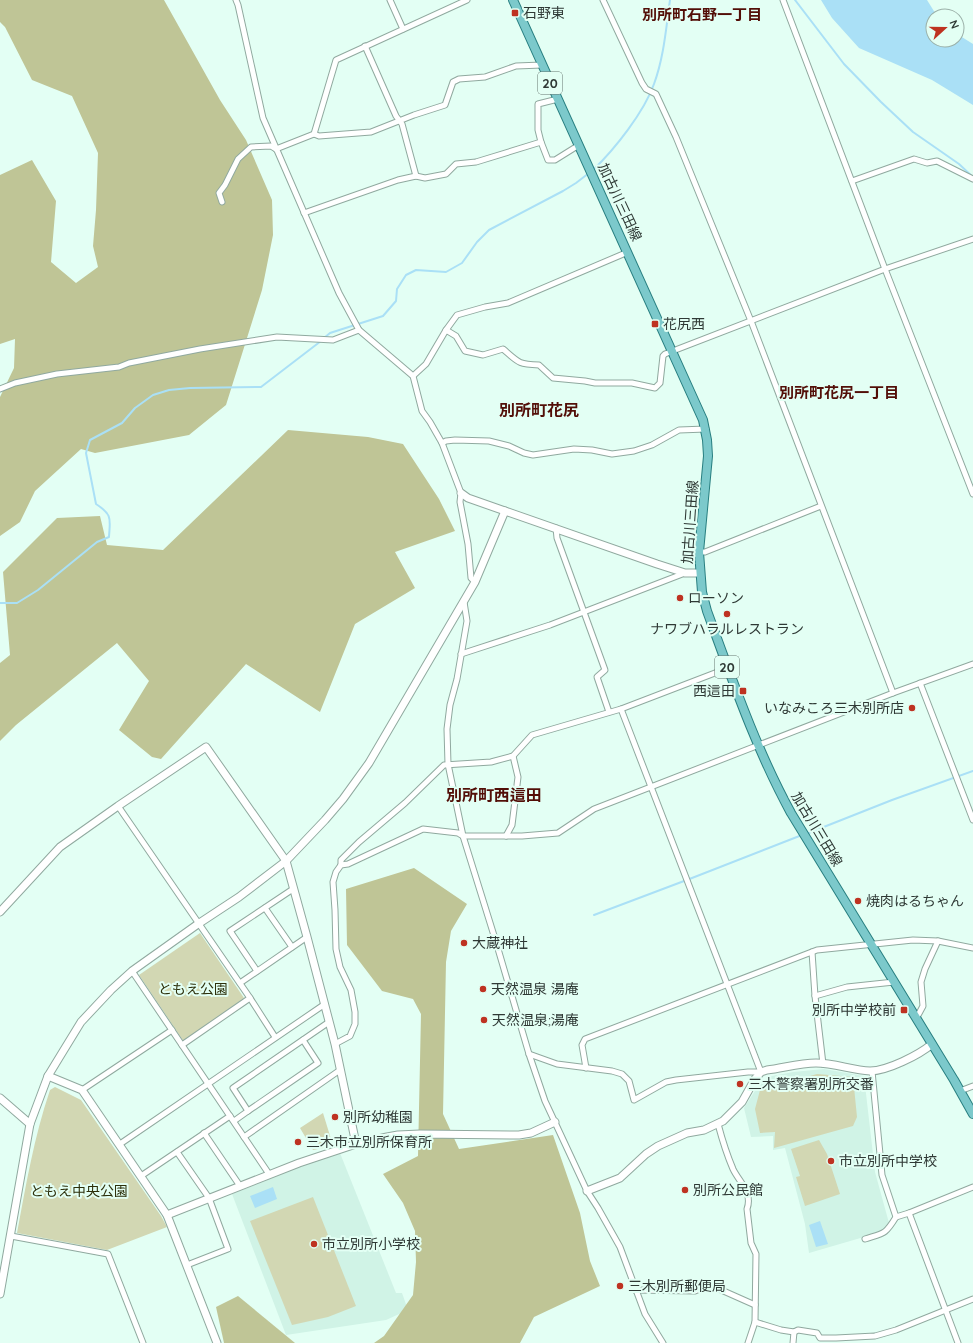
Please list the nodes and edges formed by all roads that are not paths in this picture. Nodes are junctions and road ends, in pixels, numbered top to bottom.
1 (236, 0) edge
2 (390, 0) edge
3 (467, 0) edge
4 (513, 0) edge
5 (603, 0) edge
6 (783, 0) edge
7 (403, 29) junction
8 (365, 46) junction
9 (542, 65) junction
10 (558, 99) junction
11 (399, 121) junction
12 (314, 134) junction
13 (541, 142) junction
14 (579, 145) junction
15 (276, 149) junction
16 (416, 176) junction
17 (973, 179) edge
18 (852, 181) junction
19 (222, 202) dead end
20 (304, 213) junction
21 (973, 239) edge
22 (628, 252) junction
23 (885, 270) junction
24 (750, 321) junction
25 (359, 330) junction
26 (446, 330) junction
27 (671, 352) junction
28 (413, 376) junction
29 (0, 389) edge
30 (706, 429) junction
31 (442, 443) junction
32 (461, 494) junction
33 (973, 494) edge
34 (821, 506) junction
35 (505, 511) junction
36 (556, 528) junction
37 (699, 552) junction
38 (685, 573) junction
39 (700, 573) junction
40 (475, 582) junction
41 (464, 602) junction
42 (584, 612) junction
43 (461, 654) junction
44 (973, 664) edge
45 (728, 668) junction
46 (920, 683) junction
47 (892, 693) junction
48 (621, 709) junction
49 (609, 712) junction
50 (758, 746) junction
51 (513, 756) junction
52 (448, 764) junction
53 (651, 786) junction
54 (118, 806) junction
55 (973, 820) edge
56 (463, 836) junction
57 (506, 836) junction
58 (286, 861) junction
59 (340, 865) junction
60 (293, 889) junction
61 (265, 908) junction
62 (0, 912) edge
63 (198, 924) junction
64 (308, 937) junction
65 (938, 941) junction
66 (871, 945) junction
67 (292, 947) junction
68 (973, 948) edge
69 (812, 952) junction
70 (132, 971) junction
71 (257, 971) junction
72 (894, 982) junction
73 (240, 983) junction
74 (728, 985) junction
75 (815, 996) junction
76 (250, 998) junction
77 (325, 1004) junction
78 (916, 1019) junction
79 (330, 1022) junction
80 (172, 1030) junction
81 (275, 1037) junction
82 (303, 1040) junction
83 (335, 1044) junction
84 (932, 1044) junction
85 (182, 1046) junction
86 (528, 1054) junction
87 (823, 1064) junction
88 (586, 1068) junction
89 (340, 1070) junction
90 (872, 1071) junction
91 (761, 1072) junction
92 (48, 1076) junction
93 (208, 1083) junction
94 (973, 1086) edge
95 (82, 1090) junction
96 (960, 1091) junction
97 (0, 1098) edge
98 (248, 1111) junction
99 (973, 1114) edge
100 (232, 1119) junction
101 (555, 1122) junction
102 (30, 1124) junction
103 (718, 1124) junction
104 (204, 1134) junction
105 (244, 1137) junction
106 (120, 1144) junction
107 (356, 1144) junction
108 (178, 1152) junction
109 (270, 1174) junction
110 (142, 1176) junction
111 (240, 1186) junction
112 (973, 1187) edge
113 (587, 1191) junction
114 (209, 1198) junction
115 (909, 1213) junction
116 (167, 1216) junction
117 (896, 1218) junction
118 (11, 1236) junction
119 (865, 1239) dead end
120 (187, 1265) junction
121 (635, 1290) junction
122 (0, 1294) edge
123 (973, 1299) edge
124 (755, 1306) junction
125 (946, 1310) junction
126 (755, 1322) junction
127 (794, 1332) junction
128 (820, 1340) edge
129 (143, 1343) edge
130 (217, 1343) edge
131 (663, 1343) edge
132 (748, 1343) edge
133 (793, 1343) edge
134 (958, 1343) edge

1 - 15 street
2 - 7 street
3 - 7 street
4 - 9 main road, 加古川三田線 / 20
5 - 24 street
6 - 18 street
7 - 8 street
8 - 11 street
8 - 12 street
9 - 10 main road, 加古川三田線 / 20
9 - 11 street
10 - 13 street
10 - 14 main road, 加古川三田線 / 20
11 - 12 street
11 - 16 street
12 - 15 street
13 - 14 street
13 - 16 street
14 - 22 main road, 加古川三田線 / 20
15 - 19 street
15 - 20 street
16 - 20 street
17 - 18 street
18 - 23 street
20 - 25 street
21 - 23 street
22 - 26 street
22 - 27 main road, 加古川三田線 / 20
23 - 24 street
23 - 33 street
24 - 27 street
24 - 34 street
25 - 28 street
25 - 29 street
26 - 27 street
26 - 28 street
27 - 30 main road, 加古川三田線 / 20
28 - 31 street
30 - 31 street
30 - 37 main road, 加古川三田線 / 20
31 - 32 street
32 - 35 street
32 - 40 street
34 - 37 street
34 - 47 street
35 - 36 street
35 - 40 street
36 - 38 street
36 - 42 street
37 - 39 main road, 加古川三田線 / 20
38 - 39 street
38 - 42 street
39 - 45 main road, 加古川三田線 / 20
40 - 41 street
41 - 43 street
41 - 58 street
42 - 43 street
42 - 49 street
43 - 52 street
44 - 46 street
45 - 48 street
45 - 50 main road, 加古川三田線 / 20
46 - 47 street
46 - 55 street
47 - 50 street
48 - 49 street
48 - 53 street
49 - 51 street
50 - 53 street
50 - 66 main road, 加古川三田線 / 20
51 - 52 street
51 - 57 street
52 - 56 street
52 - 59 street
53 - 57 street
53 - 74 street
54 - 58 street
54 - 62 street
54 - 63 street
56 - 57 street
56 - 59 street
56 - 86 street
58 - 60 street
58 - 63 street
59 - 83 street
60 - 61 street
60 - 64 street
61 - 67 street
61 - 71 street
63 - 70 street
63 - 73 street
64 - 67 street
64 - 77 street
65 - 66 street
65 - 68 street
65 - 78 street
66 - 69 street
66 - 72 main road, 加古川三田線 / 20
67 - 71 street
69 - 74 street
69 - 75 street
70 - 80 street
70 - 92 street
71 - 73 street
72 - 75 street
72 - 78 main road, 加古川三田線 / 20
73 - 76 street
74 - 88 street
74 - 91 street
75 - 87 street
76 - 81 street
76 - 85 street
77 - 79 street
77 - 81 street
78 - 84 main road, 加古川三田線 / 20
79 - 82 street
79 - 83 street
80 - 85 street
80 - 95 street
81 - 93 street
82 - 98 street
82 - 98 street
83 - 89 street
84 - 90 street
84 - 96 main road, 加古川三田線 / 20
85 - 93 street
86 - 88 street
86 - 101 street
87 - 90 street
87 - 91 street
88 - 91 street
89 - 105 street
89 - 107 street
90 - 117 street
91 - 103 street
92 - 95 street
92 - 102 street
93 - 100 street
93 - 106 street
94 - 96 street
95 - 106 street
96 - 99 main road, 加古川三田線 / 20
97 - 102 street
98 - 100 street
100 - 104 street
100 - 105 street
101 - 107 street
101 - 113 street
102 - 118 street
103 - 113 street
103 - 124 street
104 - 108 street
104 - 111 street
105 - 109 street
106 - 110 street
107 - 109 street
108 - 110 street
108 - 114 street
109 - 111 street
110 - 116 street
111 - 114 street
112 - 115 street
113 - 121 street
114 - 116 street
114 - 120 street
115 - 117 street
115 - 125 street
116 - 120 street
117 - 119 street
118 - 122 street
118 - 129 street
120 - 130 street
121 - 124 street
121 - 131 street
123 - 125 street
124 - 126 street
125 - 128 street
125 - 134 street
126 - 127 street
126 - 132 street
127 - 128 street
127 - 133 street

